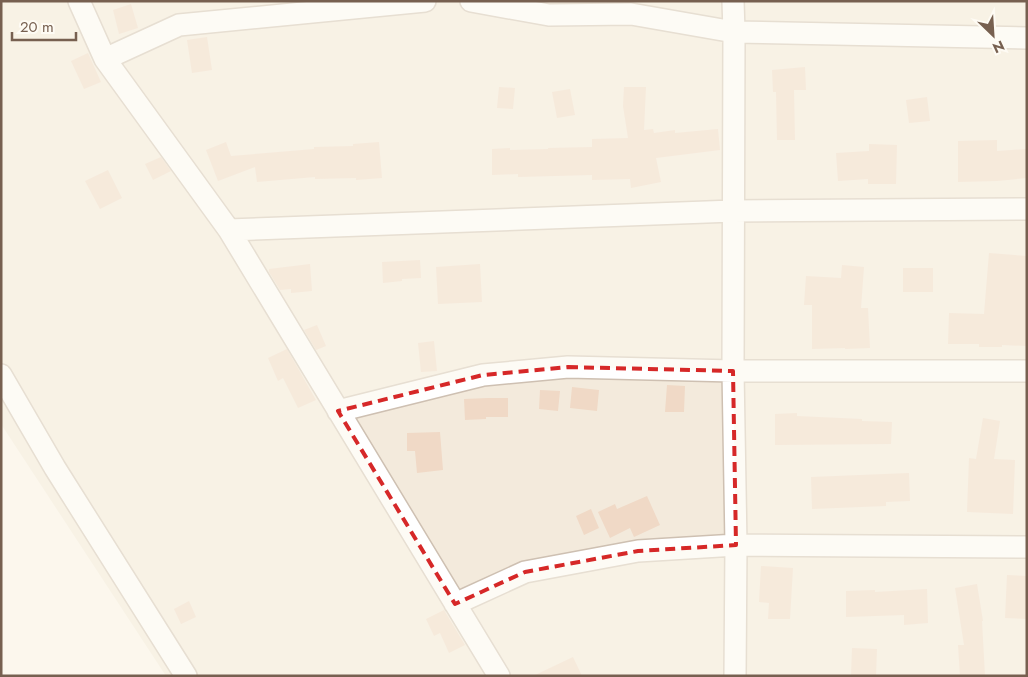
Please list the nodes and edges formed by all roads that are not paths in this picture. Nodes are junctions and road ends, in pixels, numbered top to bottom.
1 (79, 1) edge
2 (425, 1) edge
3 (471, 1) edge
4 (733, 1) edge
5 (734, 32) junction
6 (1027, 38) edge
7 (105, 60) junction
8 (1027, 209) edge
9 (734, 212) junction
10 (229, 230) junction
11 (733, 371) junction
12 (1027, 371) edge
13 (1, 375) edge
14 (338, 411) junction
15 (736, 545) junction
16 (1027, 547) edge
17 (455, 604) junction
18 (186, 676) edge
19 (499, 676) edge
20 (735, 676) edge

1 - 7 street
2 - 7 street
3 - 5 street
4 - 5 street
5 - 6 street
5 - 9 street
7 - 10 street
8 - 9 street
9 - 10 street
9 - 11 street
10 - 14 street
11 - 12 street
11 - 14 street
11 - 15 street
13 - 18 street
14 - 17 street
15 - 16 street
15 - 17 street
15 - 20 street
17 - 19 street

